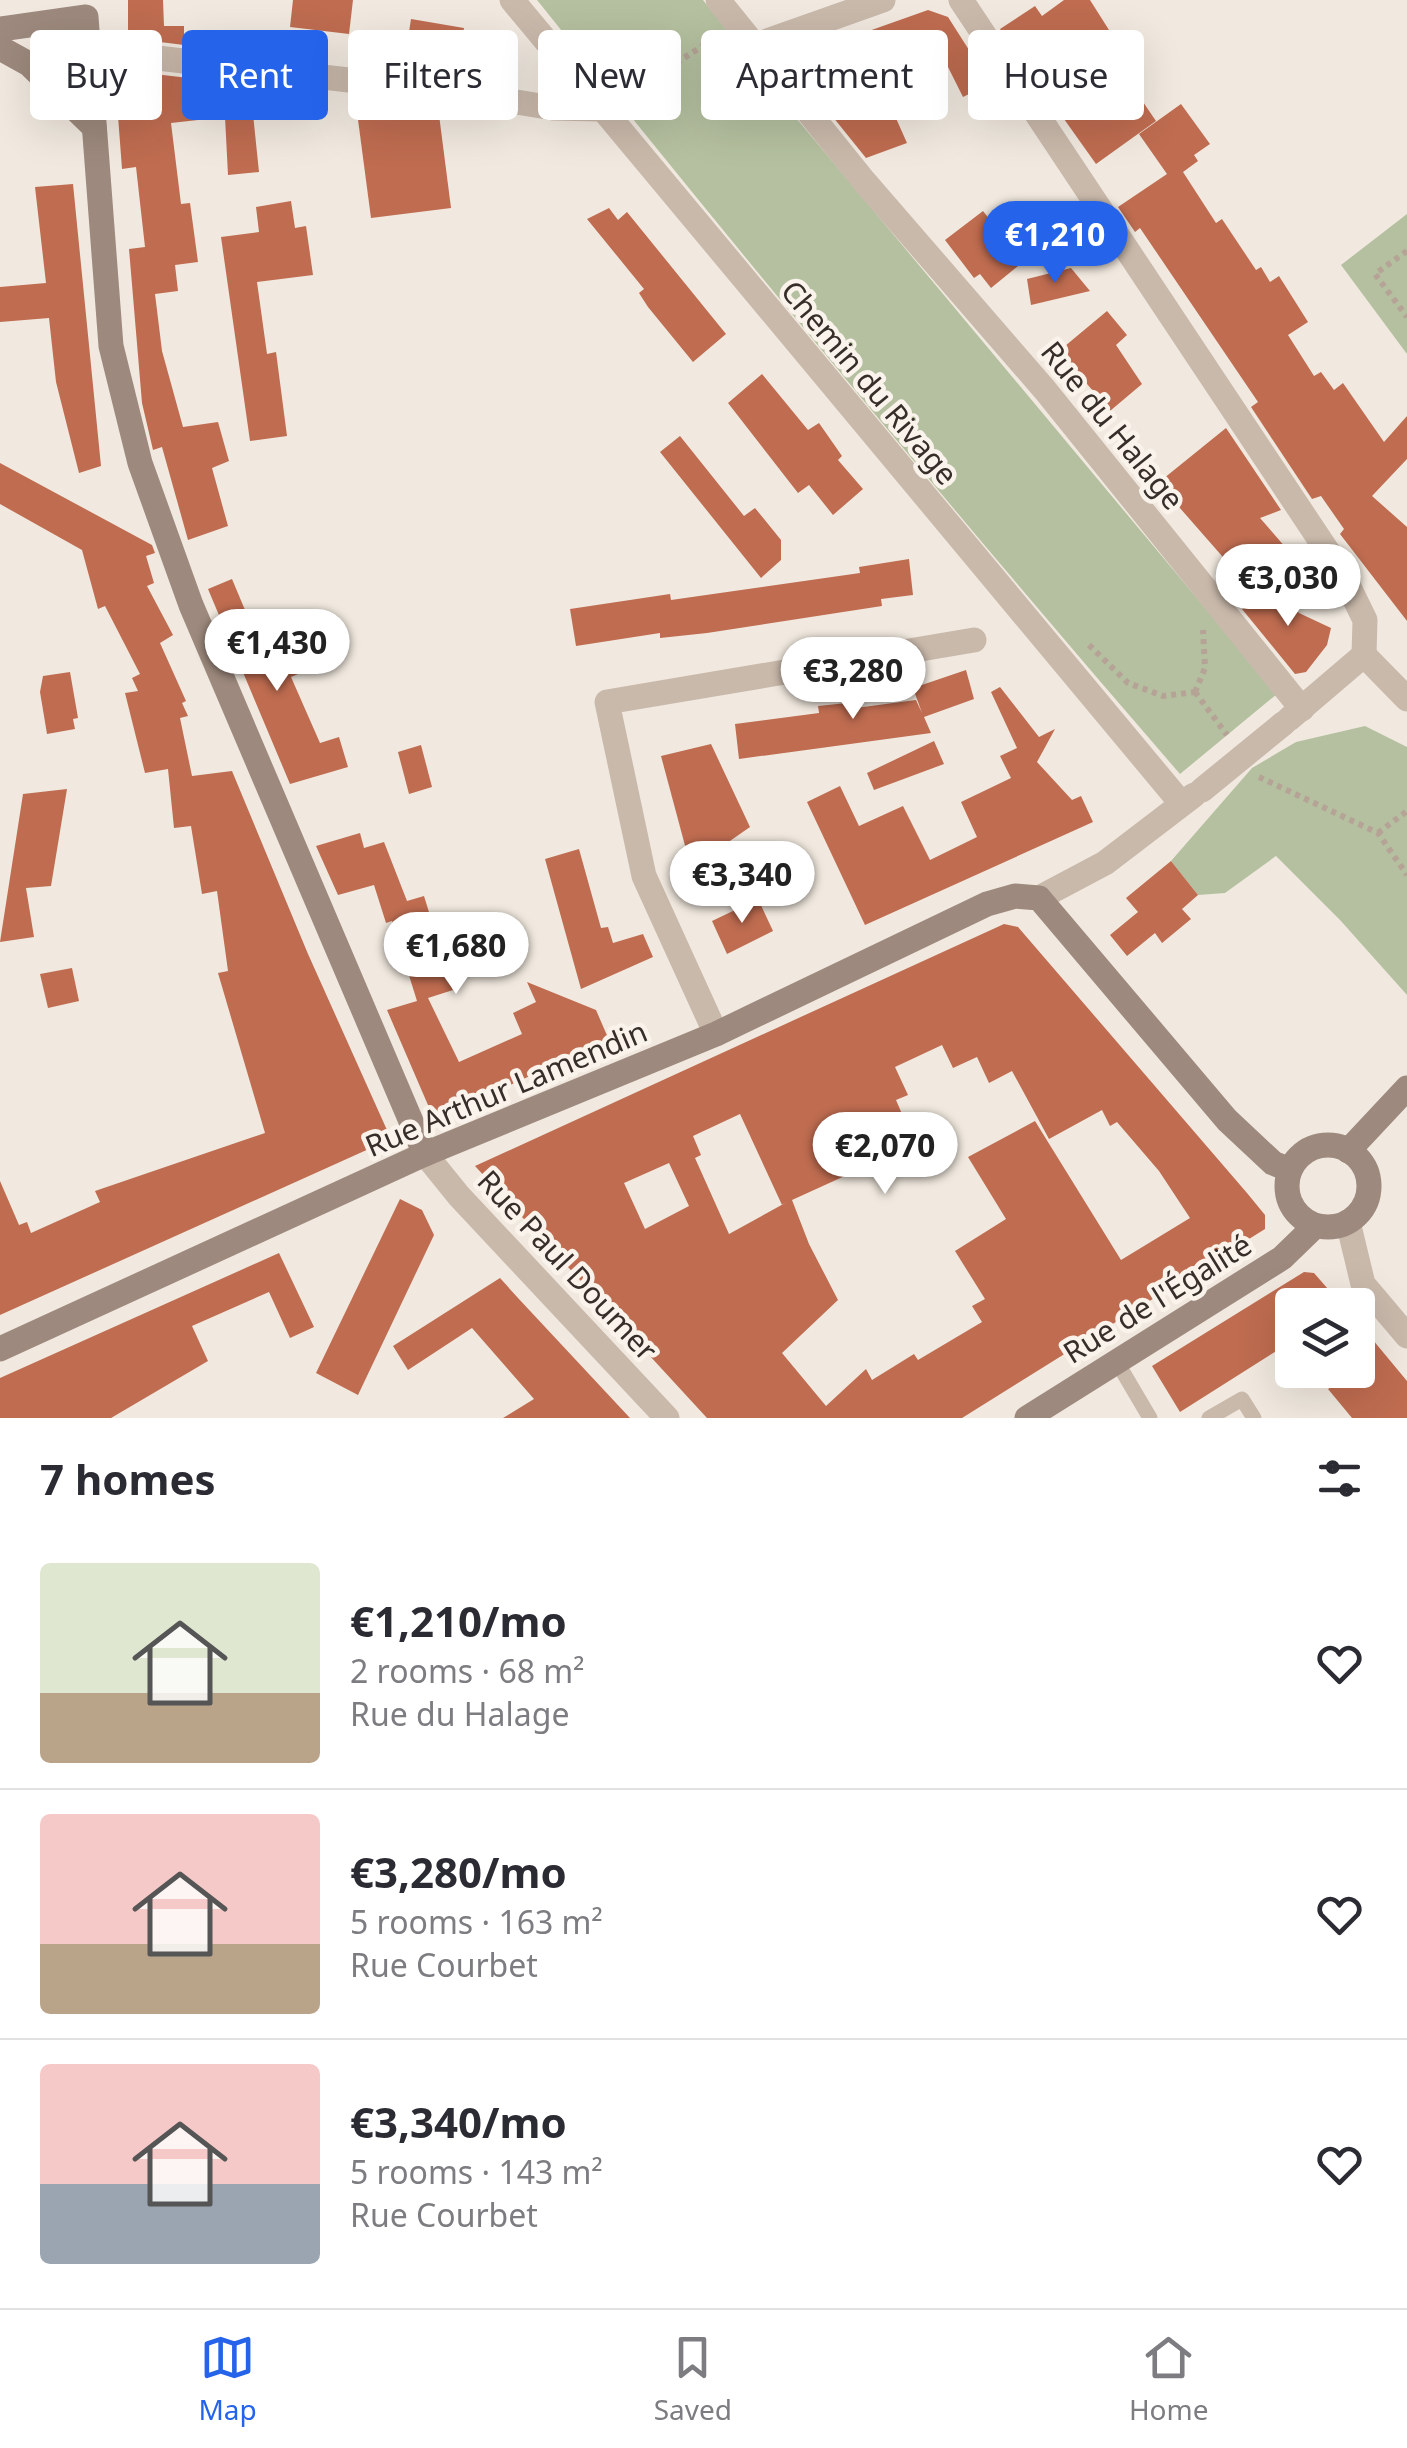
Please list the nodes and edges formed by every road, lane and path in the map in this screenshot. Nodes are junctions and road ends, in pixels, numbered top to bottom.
1 (512, 0) edge
2 (718, 0) edge
3 (883, 0) edge
4 (961, 0) edge
5 (85, 8) edge
6 (0, 29) edge
7 (742, 30) edge
8 (777, 30) edge
9 (538, 33) edge
10 (0, 48) edge
11 (162, 59) edge
12 (538, 106) edge
13 (93, 120) edge
14 (608, 120) edge
15 (815, 120) edge
16 (94, 127) junction
17 (1407, 251) edge
18 (1407, 317) edge
19 (974, 640) dead end
20 (1364, 656) junction
21 (1195, 692) dead end
22 (1407, 699) edge
23 (1293, 716) junction
24 (1229, 738) dead end
25 (1252, 768) dead end
26 (1192, 796) junction
27 (1407, 811) edge
28 (1378, 833) junction
29 (1407, 875) edge
30 (1039, 898) junction
31 (716, 1034) junction
32 (1407, 1088) edge
33 (1348, 1151) junction
34 (425, 1154) junction
35 (1290, 1170) junction
36 (1348, 1222) junction
37 (1315, 1226) junction
38 (1407, 1336) edge
39 (0, 1349) edge
40 (1117, 1362) junction
41 (667, 1418) edge
42 (1027, 1418) edge
43 (1150, 1418) edge
44 (1209, 1418) edge
45 (1254, 1418) edge

1 - 9 street, Chemin du Rivage
2 - 7 street, Rue du Halage
3 - 8 street
4 - 20 street
5 - 6 street
10 - 16 street
11 - 12 street
13 - 16 street
14 - 26 street, Chemin du Rivage
15 - 23 street, Rue du Halage
16 - 34 street
17 - 18 path
19 - 31 street
20 - 22 street
20 - 23 street
21 - 24 path
23 - 26 street, bridge
25 - 28 path
26 - 30 street
27 - 28 path
28 - 29 path
30 - 31 street, Rue Arthur Lamendin
30 - 35 street
31 - 34 street, Rue Arthur Lamendin
32 - 33 street
33 - 35 street
33 - 36 street
34 - 39 street, Rue Arthur Lamendin
34 - 41 street, Rue Paul Doumer
35 - 37 street
36 - 37 street
36 - 38 street
37 - 40 street, Rue de l'Égalité
40 - 42 street, Rue de l'Égalité
40 - 43 lane
44 - 45 lane

